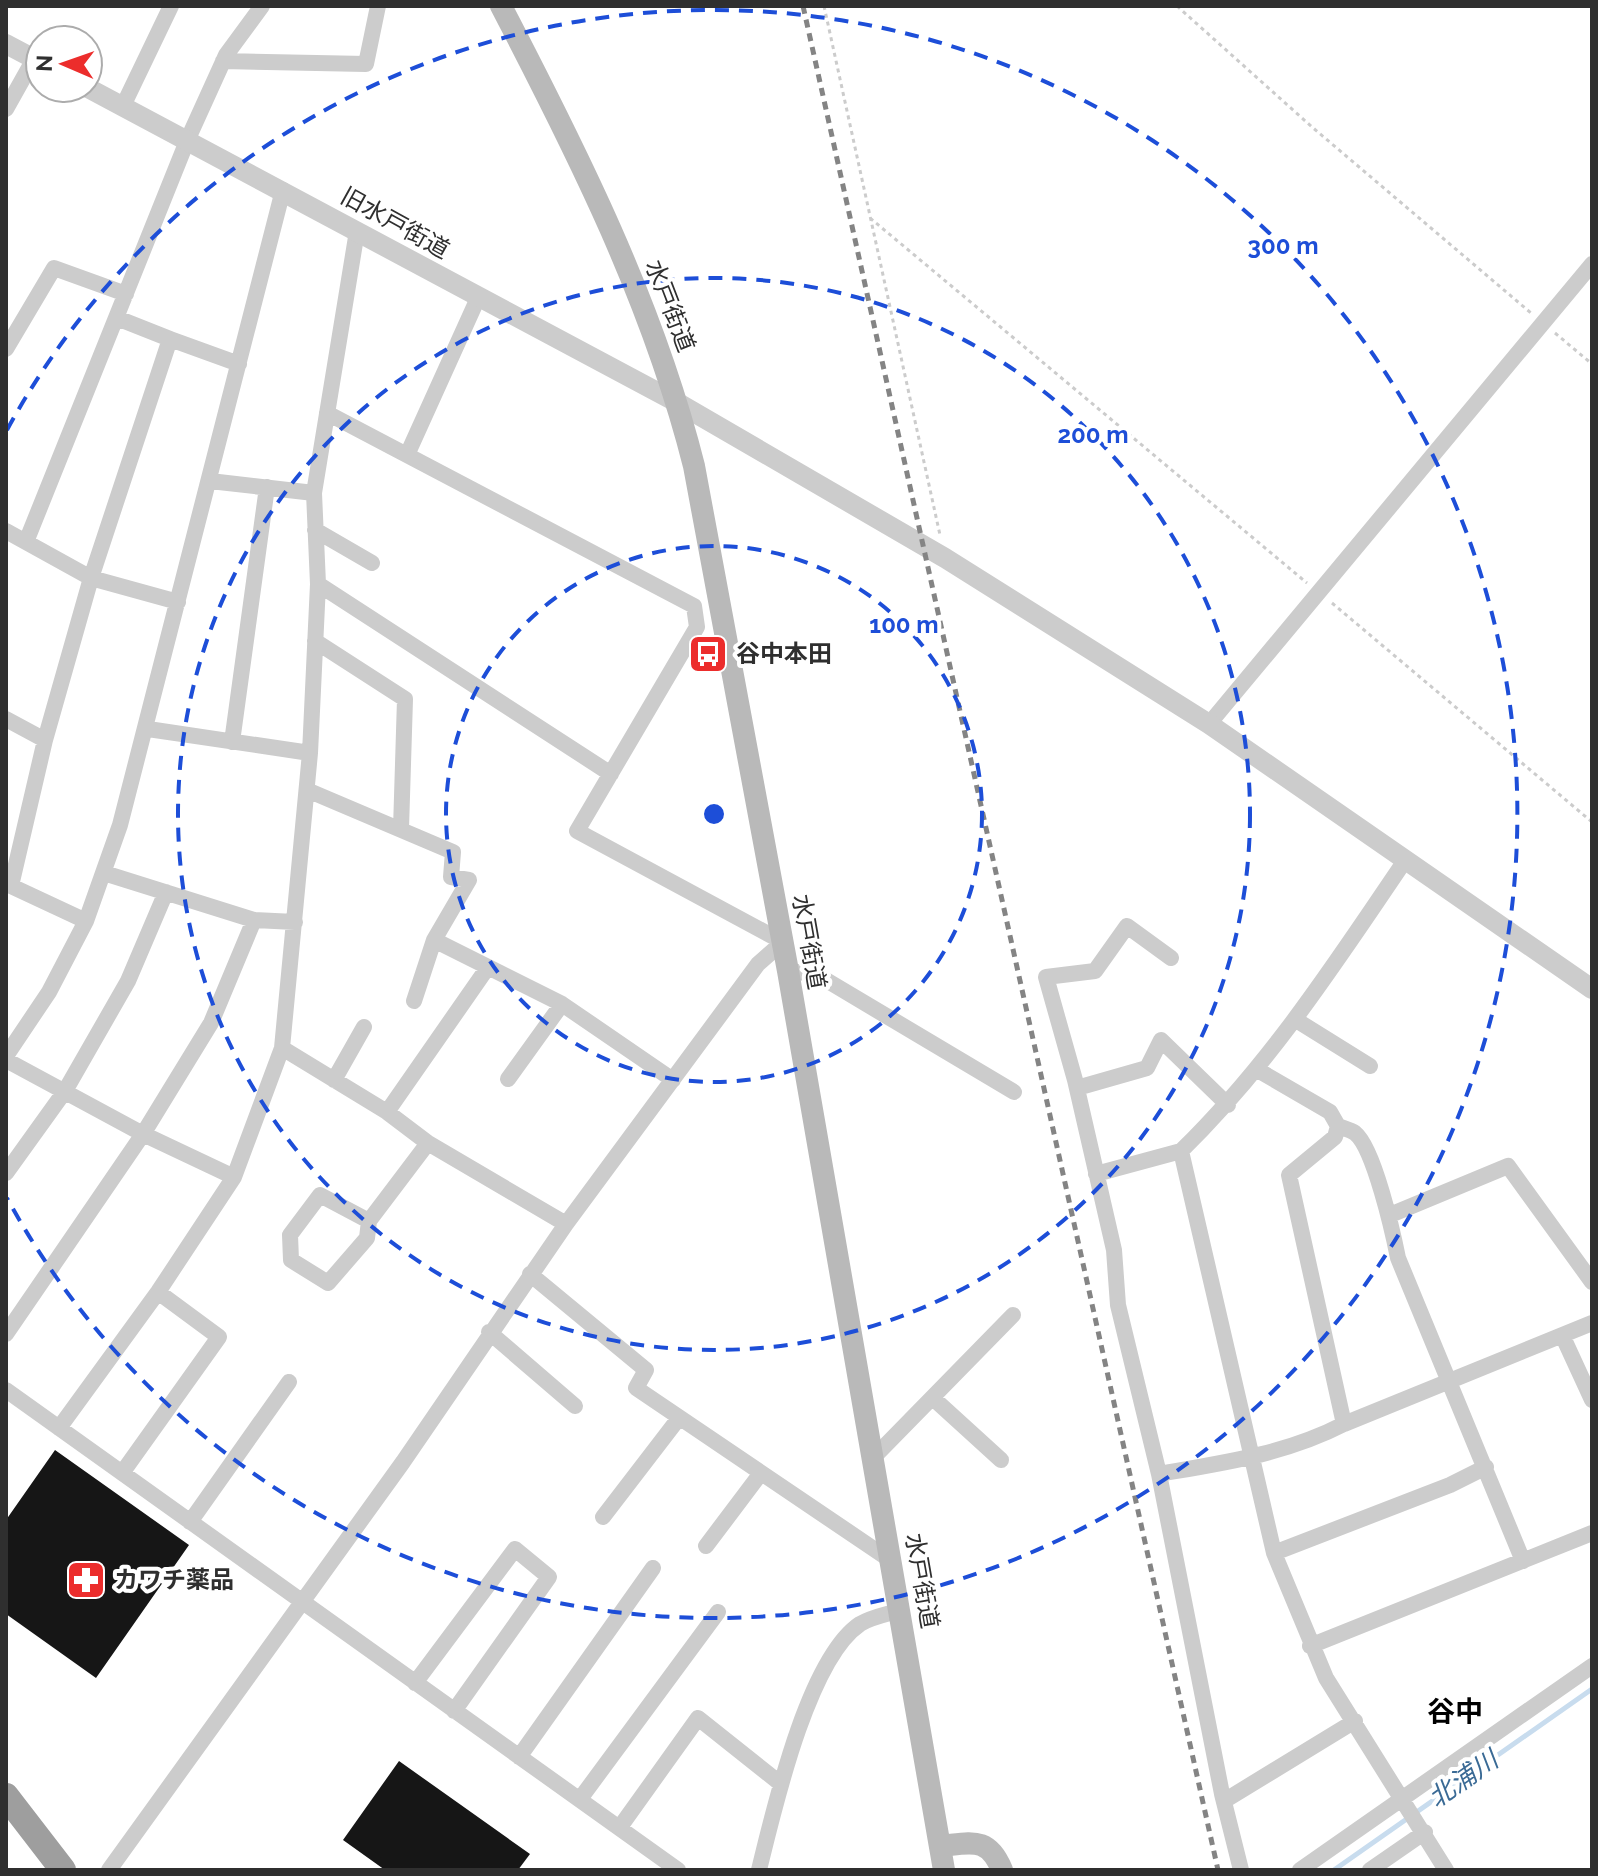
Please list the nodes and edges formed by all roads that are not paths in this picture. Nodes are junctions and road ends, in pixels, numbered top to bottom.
1 (171, 6) edge
2 (262, 6) edge
3 (378, 6) edge
4 (501, 6) edge
5 (6, 44) edge
6 (24, 53) edge
7 (223, 61) junction
8 (24, 81) edge
9 (104, 96) edge
10 (123, 106) junction
11 (6, 109) edge
12 (187, 141) junction
13 (283, 190) junction
14 (357, 231) junction
15 (1592, 264) edge
16 (126, 294) junction
17 (478, 298) junction
18 (117, 318) junction
19 (170, 339) junction
20 (6, 349) edge
21 (239, 364) junction
22 (678, 403) junction
23 (327, 413) junction
24 (407, 455) junction
25 (210, 481) junction
26 (267, 487) junction
27 (314, 493) junction
28 (315, 530) junction
29 (6, 531) edge
30 (26, 542) junction
31 (372, 563) dead end
32 (91, 578) junction
33 (318, 584) junction
34 (178, 602) junction
35 (723, 609) junction
36 (695, 617) junction
37 (315, 641) junction
38 (6, 719) edge
39 (1209, 724) junction
40 (148, 729) junction
41 (45, 740) junction
42 (232, 742) junction
43 (310, 753) junction
44 (611, 774) junction
45 (307, 790) junction
46 (401, 829) junction
47 (1406, 859) junction
48 (104, 873) junction
49 (9, 884) edge
50 (166, 892) junction
51 (254, 920) junction
52 (86, 921) junction
53 (295, 922) junction
54 (434, 940) junction
55 (783, 942) junction
56 (1171, 958) dead end
57 (488, 967) junction
58 (788, 971) junction
59 (1592, 989) edge
60 (414, 1001) dead end
61 (562, 1004) junction
62 (1296, 1020) junction
63 (364, 1027) dead end
64 (282, 1048) junction
65 (6, 1058) edge
66 (1370, 1066) dead end
67 (1256, 1069) junction
68 (508, 1079) dead end
69 (334, 1080) junction
70 (673, 1080) junction
71 (1077, 1088) junction
72 (65, 1091) junction
73 (1014, 1092) dead end
74 (1228, 1105) junction
75 (387, 1112) junction
76 (1338, 1126) junction
77 (143, 1134) junction
78 (428, 1143) junction
79 (1181, 1151) junction
80 (6, 1173) edge
81 (1096, 1174) junction
82 (234, 1177) junction
83 (1390, 1215) junction
84 (369, 1221) junction
85 (566, 1224) junction
86 (530, 1274) junction
87 (1592, 1282) edge
88 (158, 1292) junction
89 (1013, 1315) dead end
90 (1592, 1323) edge
91 (489, 1332) junction
92 (6, 1334) edge
93 (1563, 1337) junction
94 (289, 1382) dead end
95 (1452, 1382) junction
96 (6, 1390) edge
97 (934, 1399) junction
98 (1592, 1400) edge
99 (575, 1406) dead end
100 (679, 1418) junction
101 (1344, 1424) junction
102 (59, 1428) junction
103 (874, 1457) junction
104 (1254, 1457) junction
105 (1001, 1460) dead end
106 (1486, 1467) junction
107 (122, 1473) junction
108 (761, 1473) junction
109 (1159, 1474) junction
110 (603, 1517) dead end
111 (190, 1522) junction
112 (1592, 1534) edge
113 (706, 1546) dead end
114 (1274, 1553) junction
115 (1523, 1561) junction
116 (893, 1562) junction
117 (653, 1568) dead end
118 (302, 1602) junction
119 (901, 1610) junction
120 (718, 1612) dead end
121 (1310, 1646) junction
122 (1592, 1666) edge
123 (415, 1683) junction
124 (454, 1711) junction
125 (1355, 1721) junction
126 (519, 1757) junction
127 (781, 1784) junction
128 (6, 1796) edge
129 (580, 1799) junction
130 (1224, 1801) junction
131 (1414, 1815) junction
132 (620, 1827) junction
133 (940, 1846) junction
134 (63, 1870) edge
135 (109, 1870) edge
136 (678, 1870) edge
137 (759, 1870) edge
138 (944, 1870) edge
139 (1002, 1870) edge
140 (1241, 1870) edge
141 (1300, 1870) edge
142 (1370, 1870) edge
143 (1446, 1870) edge

1 - 10 street
2 - 7 street
3 - 7 street
4 - 22 main road, 水戸街道
5 - 6 street
7 - 12 street
8 - 11 street
9 - 10 street, 旧水戸街道
10 - 12 street, 旧水戸街道
12 - 13 street, 旧水戸街道
12 - 16 street
13 - 14 street, 旧水戸街道
13 - 21 street
14 - 17 street, 旧水戸街道
14 - 23 street
15 - 39 street
16 - 18 street
16 - 20 street
17 - 22 street, 旧水戸街道
17 - 24 street
18 - 19 street
18 - 30 street
19 - 21 street
19 - 32 street
21 - 25 street
22 - 35 main road, 水戸街道
22 - 39 street, 旧水戸街道
23 - 24 street
23 - 27 street
24 - 36 street
25 - 26 street
25 - 34 street
26 - 27 street
26 - 42 street
27 - 28 street
28 - 31 street
28 - 33 street
29 - 30 street
30 - 32 street
32 - 34 street
32 - 41 street
33 - 37 street
33 - 44 street
34 - 40 street
35 - 36 street
35 - 55 main road, 水戸街道
36 - 44 street
37 - 43 street
37 - 46 street
38 - 41 street
39 - 47 street, 旧水戸街道
40 - 42 street
40 - 48 street
41 - 49 street
42 - 43 street
43 - 45 street
44 - 55 street
45 - 46 street
45 - 53 street
46 - 54 street
47 - 59 street, 旧水戸街道
47 - 62 street
48 - 50 street
48 - 52 street
49 - 52 street
50 - 51 street
50 - 72 street
51 - 53 street
51 - 77 street
52 - 65 street
53 - 64 street
54 - 57 street
54 - 60 street
55 - 58 main road, 水戸街道
55 - 70 street
56 - 71 street
57 - 61 street
57 - 75 street
58 - 73 street
58 - 103 main road, 水戸街道
61 - 68 street
61 - 70 street
62 - 66 street
62 - 67 street
63 - 69 street
64 - 69 street
64 - 82 street
65 - 72 street
67 - 74 street
67 - 76 street
69 - 75 street
70 - 85 street
71 - 74 street
71 - 81 street
72 - 77 street
72 - 80 street
74 - 79 street
75 - 78 street
76 - 83 street
76 - 101 street
77 - 82 street
77 - 92 street
78 - 84 street
78 - 85 street
79 - 81 street
79 - 104 street
81 - 109 street
82 - 88 street
83 - 87 street
83 - 95 street
84 - 84 street
85 - 86 street
86 - 91 street
86 - 100 street
88 - 102 street
88 - 107 street
89 - 97 street
90 - 93 street
91 - 99 street
91 - 118 street
93 - 95 street
93 - 98 street
94 - 111 street
95 - 101 street
95 - 106 street
96 - 102 street
97 - 103 street
97 - 105 street
100 - 108 street
100 - 110 street
101 - 104 street
102 - 107 street
103 - 116 main road, 水戸街道
104 - 109 street
104 - 114 street
106 - 114 street
106 - 115 street
107 - 111 street
108 - 113 street
108 - 116 street
109 - 130 street
111 - 118 street
112 - 115 street
114 - 121 street
115 - 121 street
116 - 119 main road, 水戸街道
117 - 126 street
118 - 123 street
118 - 135 street
119 - 127 street
119 - 133 main road, 水戸街道
120 - 129 street
121 - 125 street
122 - 131 street
123 - 124 street
123 - 124 street
124 - 126 street
125 - 130 street
125 - 131 street
126 - 129 street
127 - 132 street
127 - 137 street
128 - 134 highway
129 - 132 street
130 - 140 street
131 - 141 street
131 - 142 street
131 - 143 street
132 - 136 street
133 - 138 main road, 水戸街道
133 - 139 main road

